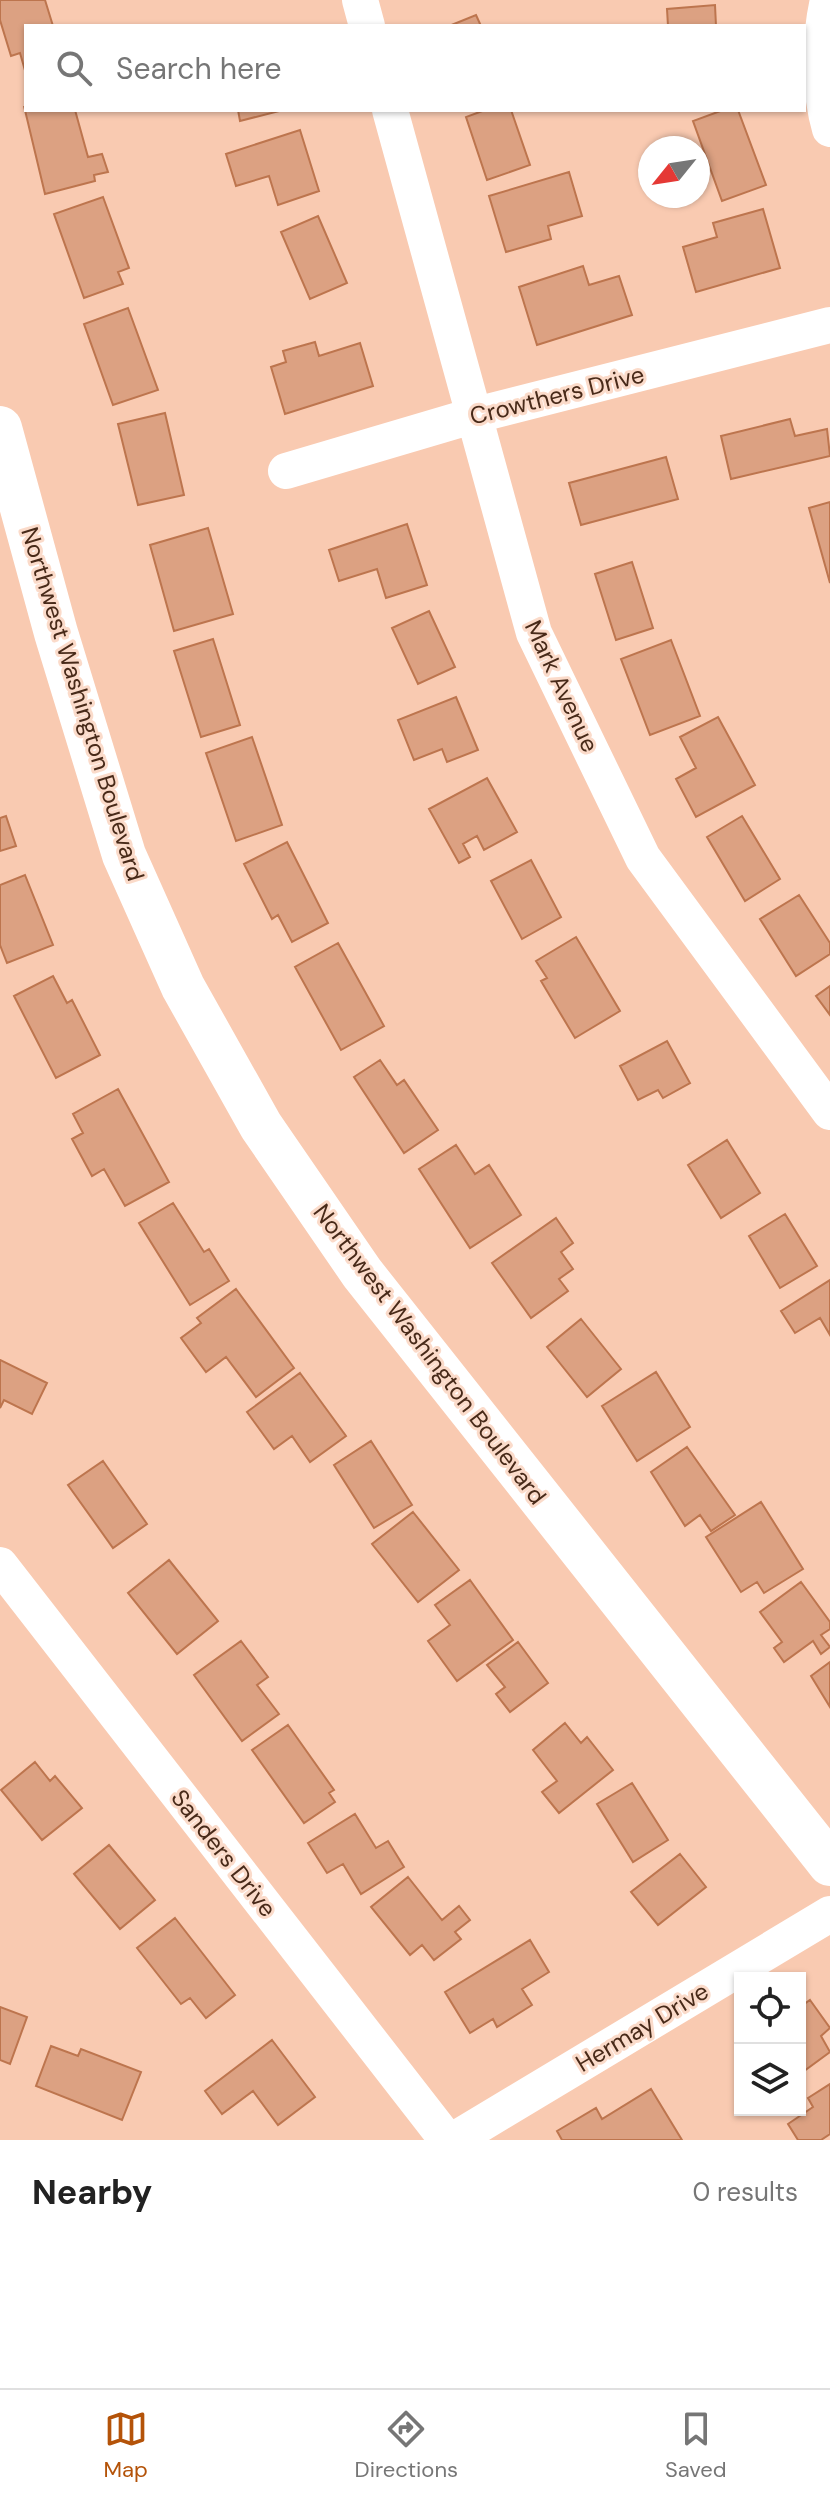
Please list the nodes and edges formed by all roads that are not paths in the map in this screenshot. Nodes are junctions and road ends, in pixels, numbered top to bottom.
1 (360, 0) edge
2 (828, 0) edge
3 (366, 24) edge
4 (391, 112) edge
5 (830, 129) edge
6 (830, 325) edge
7 (472, 416) junction
8 (0, 428) edge
9 (286, 471) dead end
10 (830, 1112) edge
11 (0, 1565) edge
12 (830, 1864) edge
13 (830, 1914) edge
14 (447, 2140) edge
15 (454, 2140) edge

1 - 3 street
2 - 5 street
4 - 7 street, Mark Avenue
6 - 7 street, Crowthers Drive
7 - 9 street, Crowthers Drive
7 - 10 street, Mark Avenue
8 - 12 main road, Northwest Washington Boulevard
11 - 14 street, Sanders Drive
13 - 15 street, Hermay Drive

